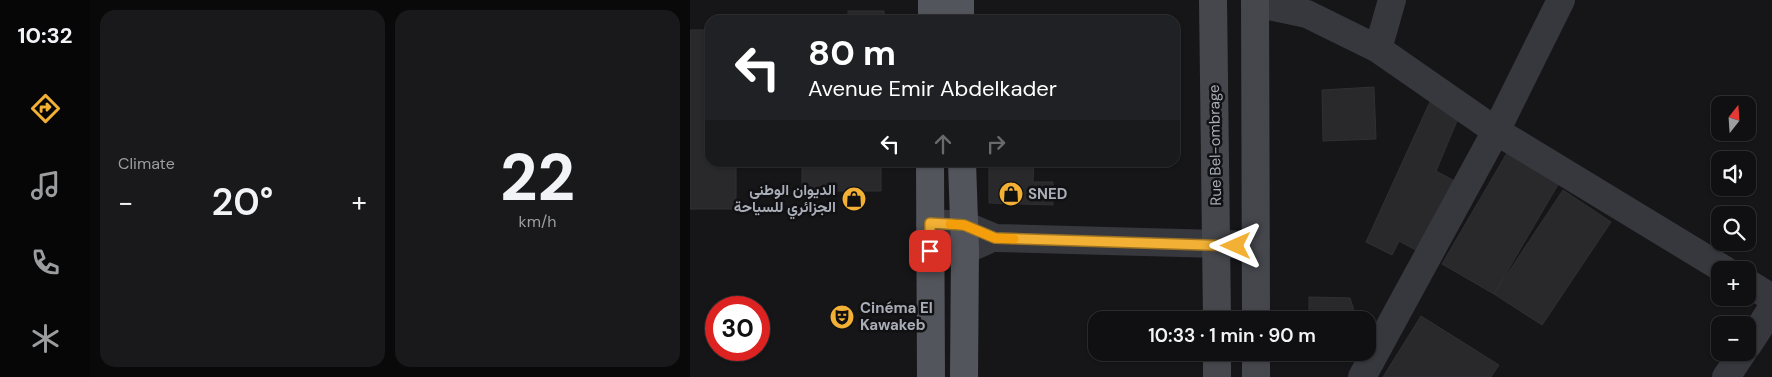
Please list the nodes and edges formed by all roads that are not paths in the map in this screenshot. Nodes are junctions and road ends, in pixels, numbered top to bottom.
1 (932, 0) edge
2 (960, 0) edge
3 (1213, 0) edge
4 (1392, 0) edge
5 (1561, 0) edge
6 (1255, 1) edge
7 (932, 15) edge
8 (960, 15) edge
9 (1378, 49) junction
10 (1496, 132) junction
11 (930, 167) edge
12 (962, 167) edge
13 (930, 223) junction
14 (964, 238) junction
15 (1256, 245) junction
16 (1216, 246) junction
17 (930, 251) junction
18 (1711, 262) edge
19 (1756, 289) edge
20 (1772, 298) edge
21 (1772, 308) edge
22 (1217, 311) edge
23 (1256, 311) edge
24 (1756, 333) edge
25 (1217, 361) edge
26 (1256, 361) edge
27 (1736, 361) edge
28 (931, 377) edge
29 (964, 377) edge
30 (1217, 377) edge
31 (1256, 377) edge
32 (1362, 377) edge
33 (1726, 377) edge

1 - 7 main road
2 - 8 main road
3 - 16 street, Rue Bel-ombrage
4 - 9 street
5 - 10 street
6 - 9 street
6 - 15 street
9 - 10 street
10 - 18 street
10 - 32 street
11 - 13 main road
12 - 14 main road
13 - 14 street
13 - 17 main road
14 - 16 street
14 - 17 street
14 - 29 main road
15 - 16 street
15 - 23 street
16 - 22 street, Rue Bel-ombrage
17 - 28 main road
19 - 20 street
21 - 24 street
25 - 30 street
26 - 31 street
27 - 33 street

